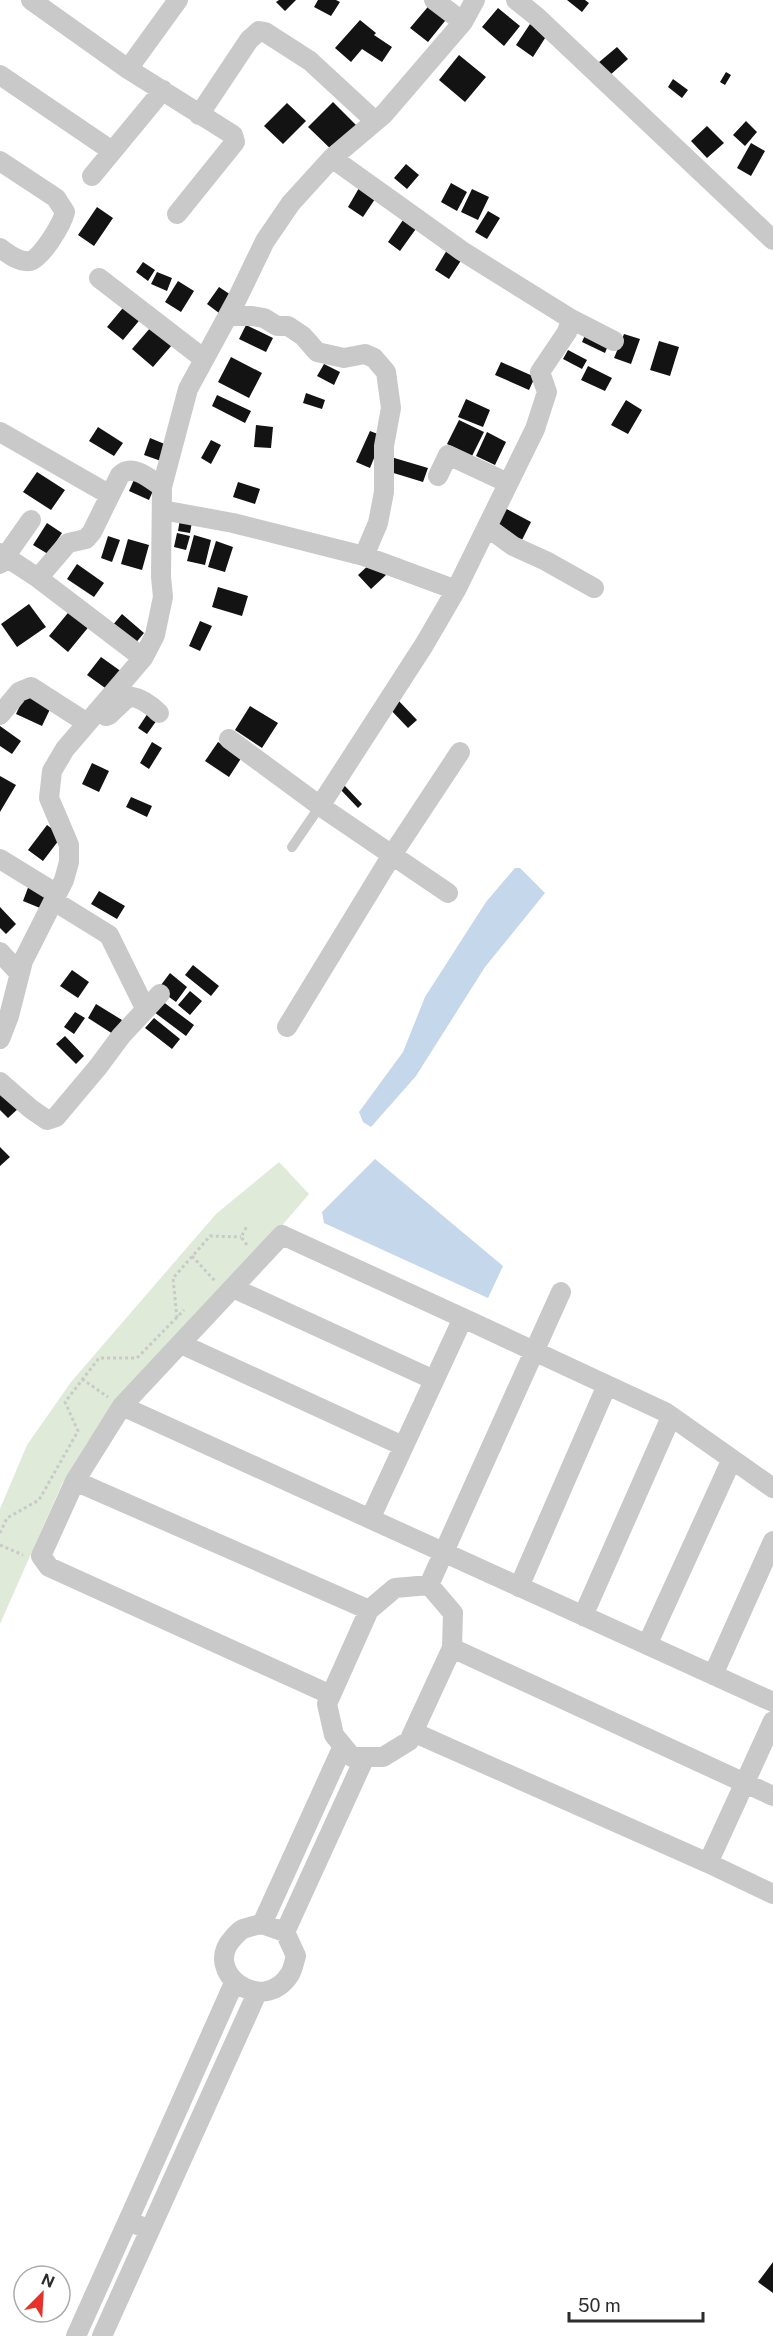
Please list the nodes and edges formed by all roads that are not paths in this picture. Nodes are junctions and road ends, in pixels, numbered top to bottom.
1 (31, 0) edge
2 (434, 0) edge
3 (475, 0) edge
4 (516, 0) edge
5 (174, 1) edge
6 (463, 22) junction
7 (128, 69) junction
8 (0, 75) edge
9 (163, 90) junction
10 (199, 115) junction
11 (375, 122) junction
12 (112, 151) junction
13 (332, 158) junction
14 (0, 161) edge
15 (92, 176) dead end
16 (177, 214) dead end
17 (773, 240) edge
18 (0, 248) edge
19 (99, 278) dead end
20 (228, 316) junction
21 (571, 319) junction
22 (614, 341) dead end
23 (204, 359) junction
24 (0, 432) edge
25 (438, 476) dead end
26 (508, 483) junction
27 (162, 487) junction
28 (110, 495) junction
29 (162, 510) junction
30 (31, 520) dead end
31 (487, 527) junction
32 (364, 556) junction
33 (2, 558) edge
34 (38, 578) junction
35 (594, 588) dead end
36 (456, 590) junction
37 (143, 658) junction
38 (159, 712) dead end
39 (0, 715) edge
40 (91, 717) junction
41 (230, 739) dead end
42 (460, 752) dead end
43 (320, 806) junction
44 (292, 847) dead end
45 (392, 855) junction
46 (0, 859) edge
47 (448, 893) dead end
48 (56, 898) junction
49 (0, 952) edge
50 (19, 973) junction
51 (287, 1027) dead end
52 (0, 1039) edge
53 (0, 1082) edge
54 (225, 1287) junction
55 (561, 1292) dead end
56 (463, 1318) junction
57 (181, 1344) junction
58 (535, 1352) junction
59 (434, 1380) junction
60 (607, 1385) junction
61 (122, 1406) junction
62 (671, 1417) junction
63 (404, 1446) junction
64 (732, 1459) junction
65 (75, 1480) junction
66 (773, 1488) edge
67 (370, 1519) junction
68 (773, 1542) edge
69 (443, 1552) junction
70 (429, 1585) junction
71 (519, 1587) junction
72 (369, 1610) junction
73 (583, 1616) junction
74 (647, 1645) junction
75 (452, 1648) junction
76 (713, 1675) junction
77 (331, 1695) junction
78 (773, 1702) edge
79 (773, 1721) edge
80 (413, 1731) junction
81 (343, 1746) junction
82 (365, 1757) junction
83 (744, 1782) junction
84 (773, 1796) edge
85 (708, 1863) junction
86 (773, 1894) edge
87 (262, 1924) junction
88 (285, 1932) junction
89 (234, 1983) junction
90 (257, 1993) junction
91 (129, 2217) junction
92 (150, 2230) junction
93 (76, 2336) edge
94 (102, 2336) edge

1 - 7 street
2 - 6 street
3 - 6 street
4 - 17 street
5 - 7 street
6 - 11 street
7 - 9 street
8 - 12 street
9 - 10 street
9 - 12 street
10 - 11 street
10 - 16 street
11 - 13 street
12 - 15 street
13 - 20 street
13 - 21 street
14 - 18 street
19 - 23 street
20 - 23 street
20 - 32 street
21 - 22 street
21 - 26 street
23 - 27 street
24 - 28 street
25 - 26 street
26 - 31 street
27 - 28 street
27 - 29 street
28 - 34 street
29 - 32 street
29 - 37 street
30 - 33 street
31 - 35 street
31 - 36 street
32 - 36 street
33 - 34 street
34 - 37 street
36 - 43 street
37 - 40 street
38 - 40 street
39 - 40 street
40 - 48 street
41 - 43 street
42 - 45 street
43 - 44 lane
43 - 45 street
45 - 47 street
45 - 51 street
46 - 48 street
48 - 50 street
48 - 53 street
49 - 50 street
50 - 52 street
54 - 56 street
54 - 57 street
54 - 59 street
55 - 58 street
56 - 58 street
56 - 59 street
57 - 61 street
57 - 63 street
58 - 60 street
58 - 69 street
59 - 63 street
60 - 62 street
60 - 71 street
61 - 65 street
61 - 67 street
62 - 64 street
62 - 73 street
63 - 67 street
64 - 66 street
64 - 74 street
65 - 72 street
65 - 77 street
67 - 69 street
68 - 76 street
69 - 70 street
69 - 71 street
70 - 72 street
70 - 75 street
71 - 73 street
72 - 77 street
73 - 74 street
74 - 76 street
75 - 80 street
75 - 83 street
76 - 78 street
77 - 81 street
79 - 83 street
80 - 82 street
80 - 85 street
81 - 82 street
81 - 87 street
82 - 88 street
83 - 84 street
83 - 85 street
85 - 86 street
87 - 88 street
87 - 89 street
88 - 90 street
89 - 90 street
89 - 91 street
90 - 92 street
91 - 92 street
91 - 93 street
92 - 94 street

